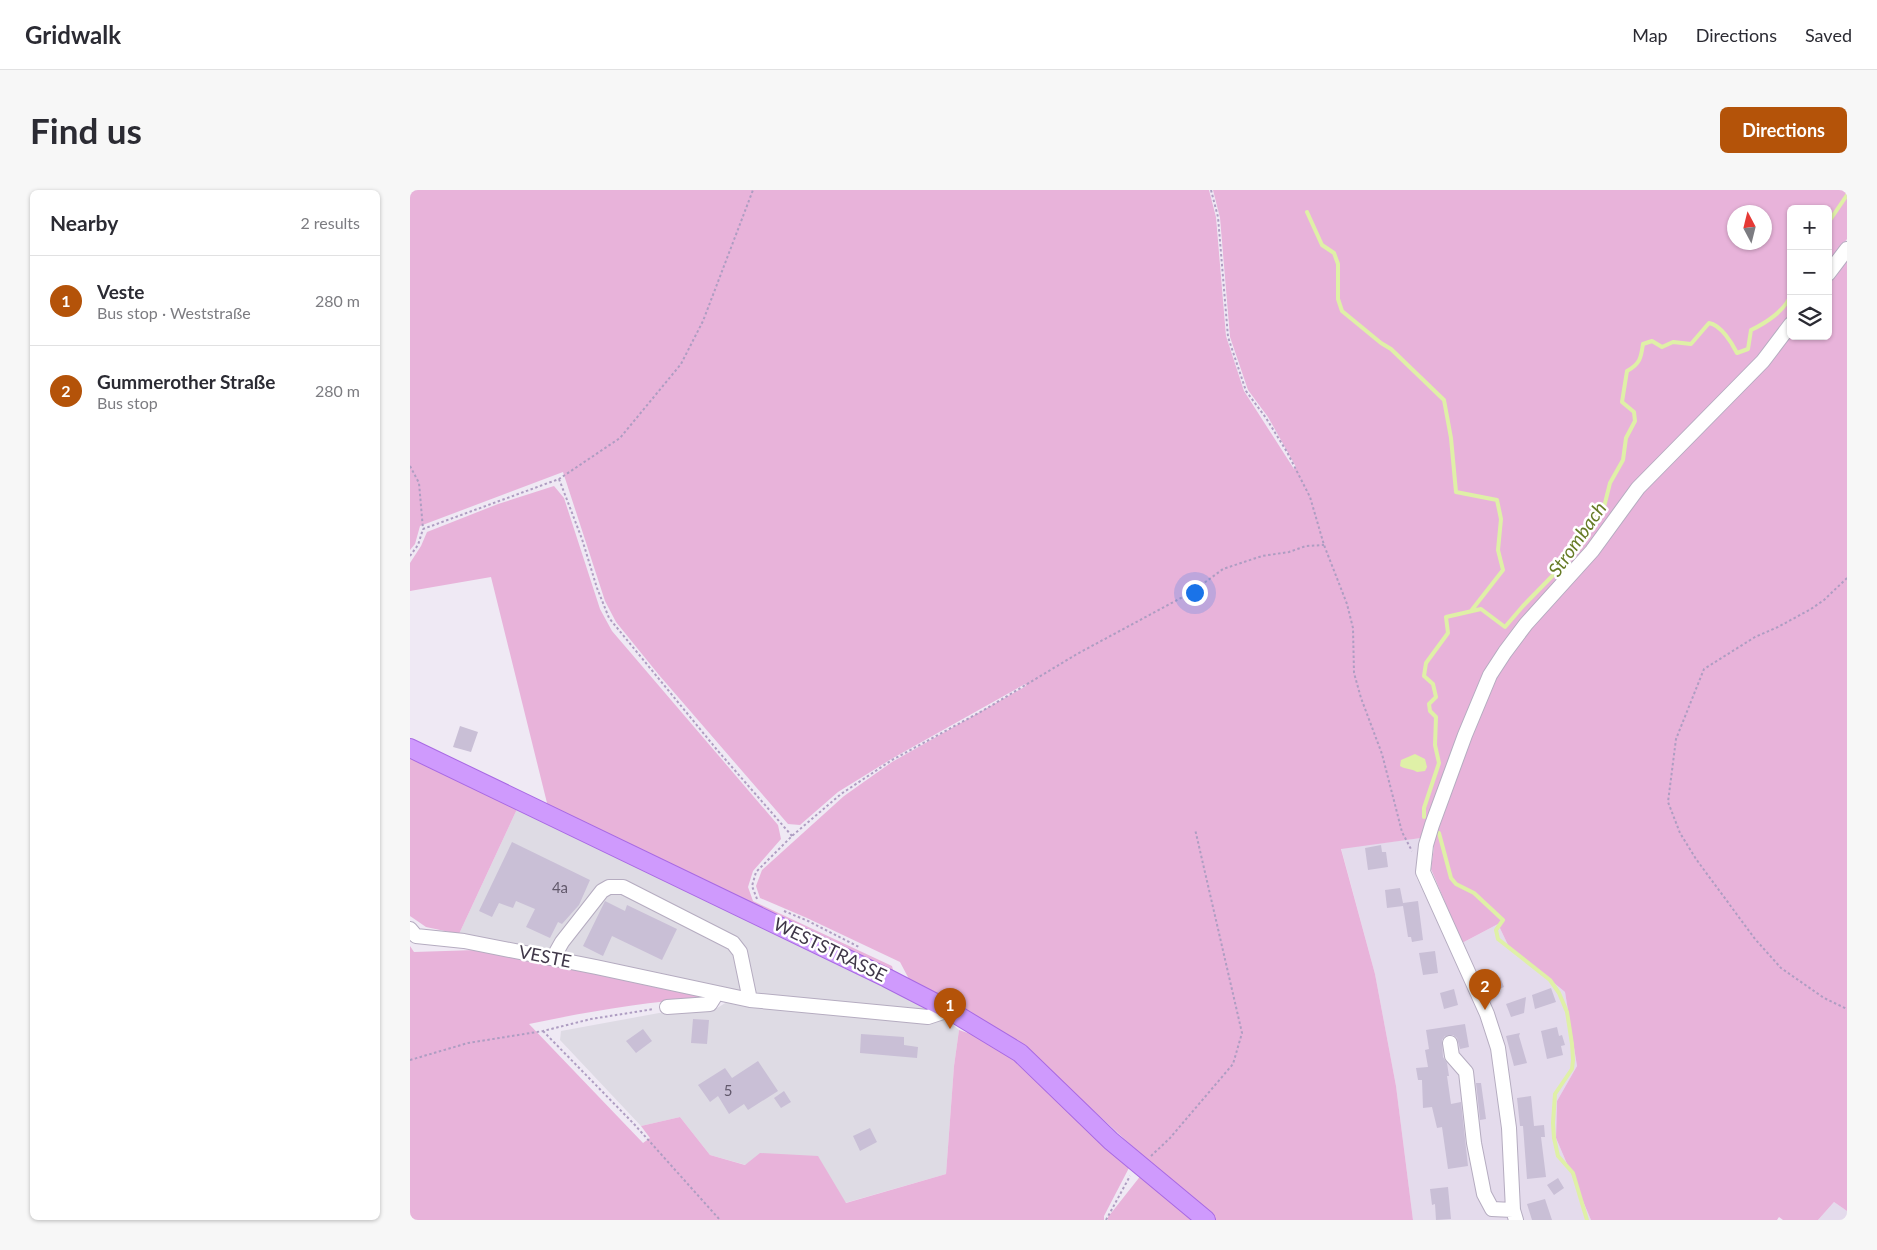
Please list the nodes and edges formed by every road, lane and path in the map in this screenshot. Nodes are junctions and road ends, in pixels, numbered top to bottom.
1 (754, 190) edge
2 (1211, 190) edge
3 (1847, 248) edge
4 (1832, 269) edge
5 (1787, 329) edge
6 (410, 466) edge
7 (559, 479) junction
8 (423, 529) junction
9 (1324, 545) junction
10 (410, 556) edge
11 (1847, 578) edge
12 (410, 748) edge
13 (1195, 829) dead end
14 (792, 836) junction
15 (1423, 872) junction
16 (757, 900) dead end
17 (783, 910) dead end
18 (410, 929) edge
19 (866, 950) dead end
20 (553, 958) junction
21 (717, 993) junction
22 (750, 1000) junction
23 (666, 1007) joint
24 (1847, 1009) edge
25 (949, 1010) junction
26 (543, 1031) junction
27 (1450, 1043) dead end
28 (410, 1060) edge
29 (1139, 1163) junction
30 (1493, 1214) edge
31 (1514, 1215) edge
32 (720, 1220) edge
33 (1106, 1220) edge
34 (1206, 1220) edge

1 - 7 path
2 - 9 path
3 - 4 street
5 - 15 street
6 - 8 path
7 - 8 path
7 - 14 path
8 - 10 path
9 - 14 path
9 - 15 path
11 - 24 path
12 - 25 main road, WESTSTRASSE
13 - 29 path
14 - 16 path
15 - 31 street
17 - 19 path
18 - 20 street, VESTE
20 - 21 street, VESTE
20 - 22 street
21 - 22 street, VESTE
21 - 23 street
22 - 25 street, VESTE
23 - 26 path
25 - 29 main road, WESTSTRASSE
26 - 28 path
26 - 32 path
27 - 30 street
29 - 33 path
29 - 34 main road, WESTSTRASSE
30 - 31 street

